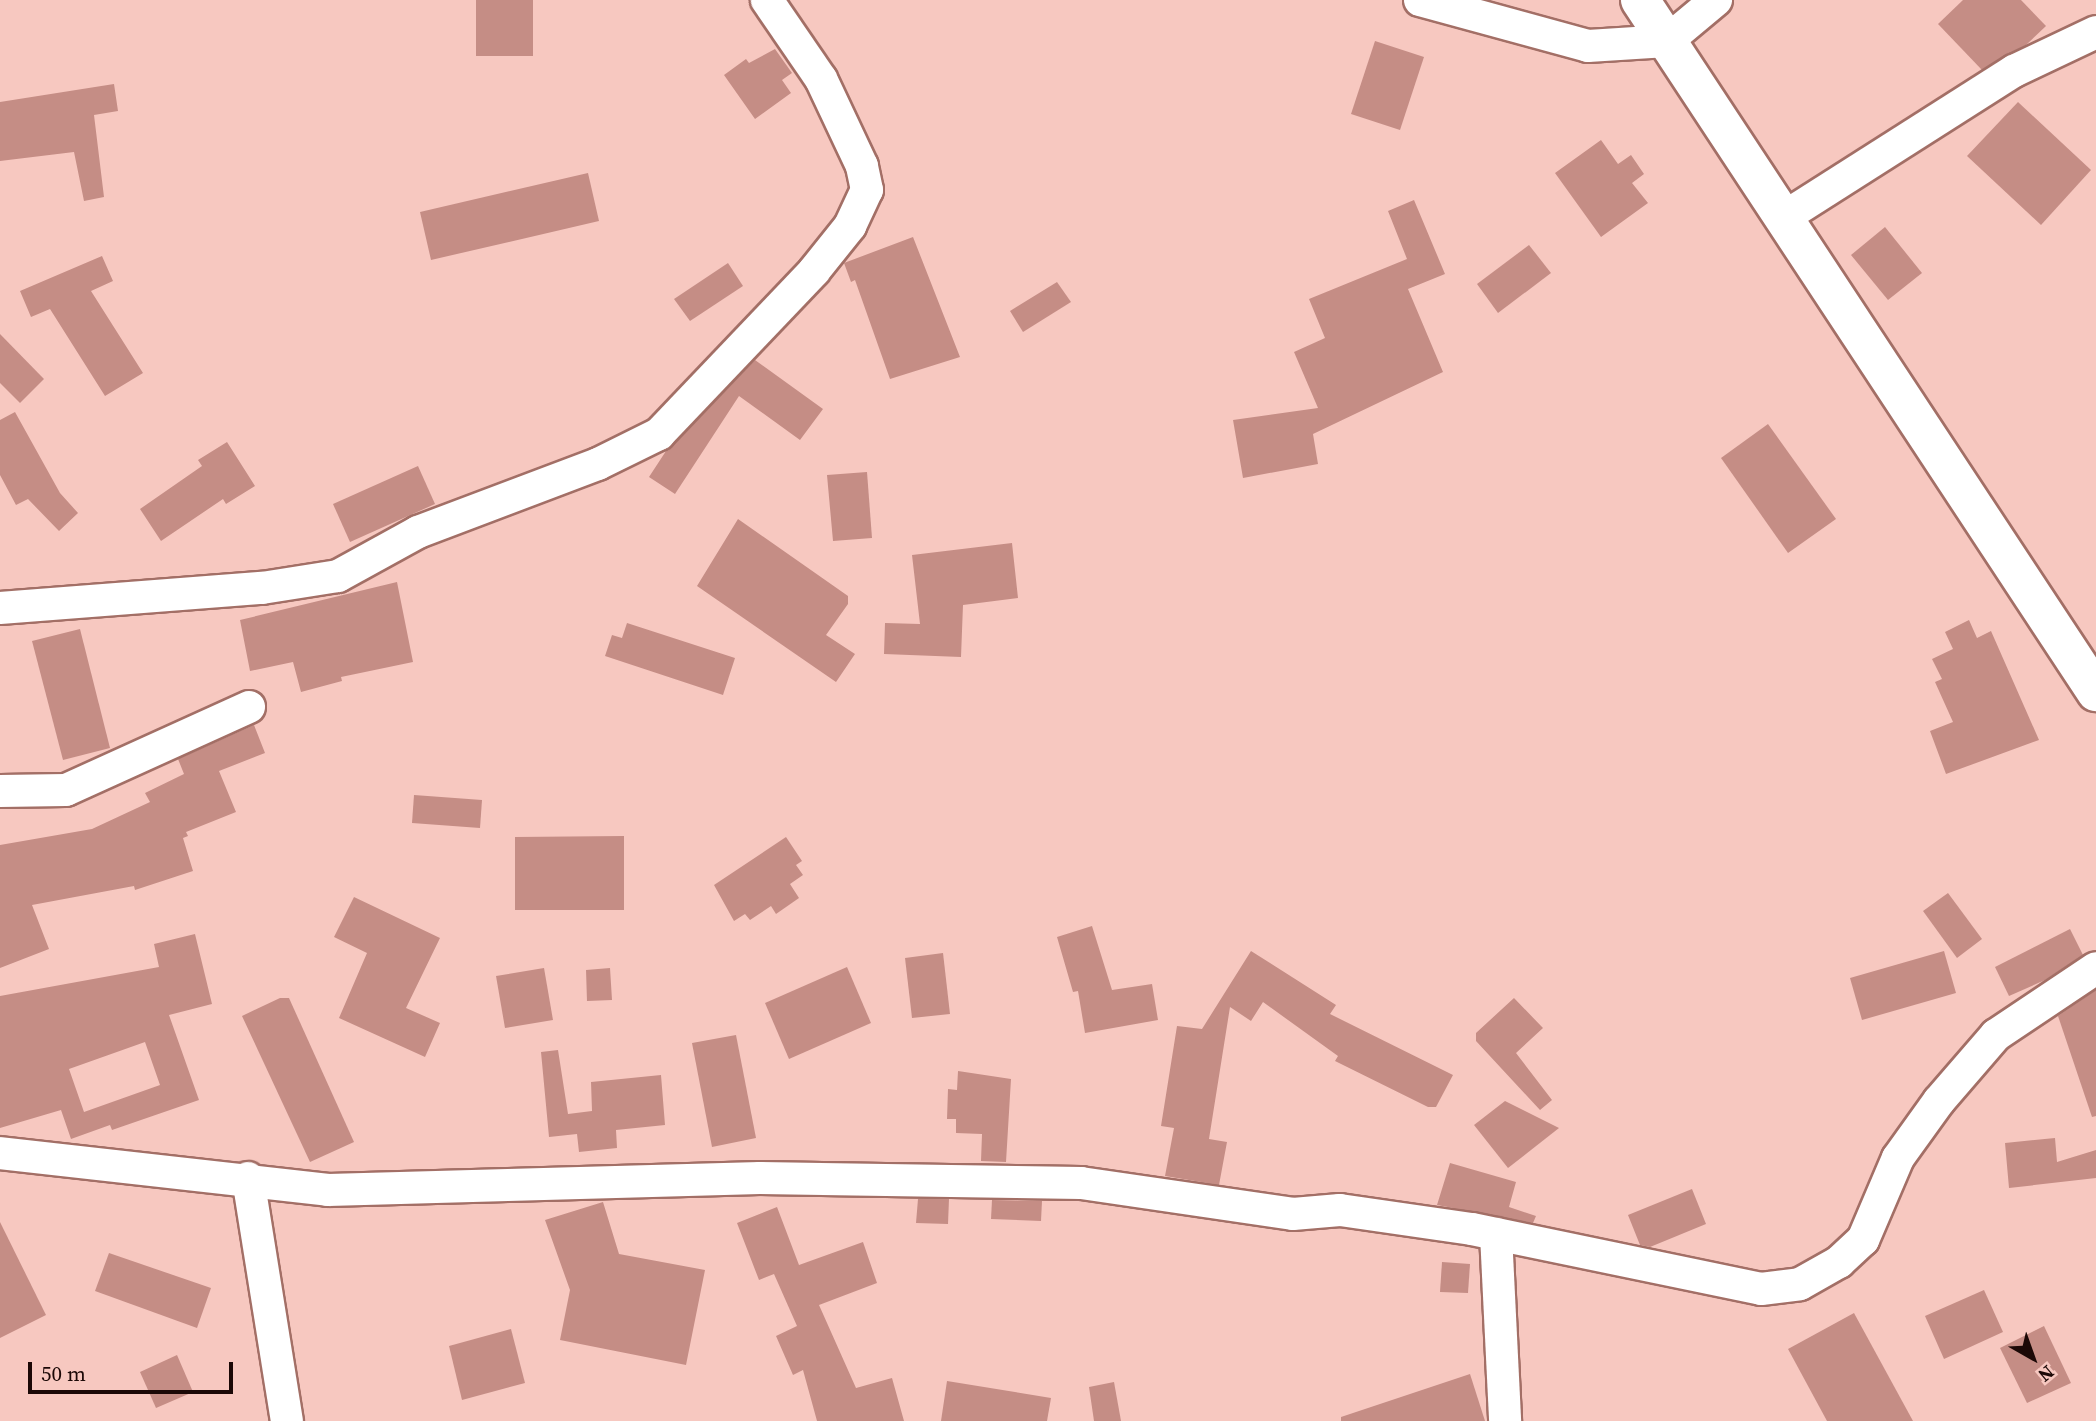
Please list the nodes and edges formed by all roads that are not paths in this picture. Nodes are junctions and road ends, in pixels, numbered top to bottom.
1 (767, 0) edge
2 (1420, 0) edge
3 (1640, 0) edge
4 (1716, 0) edge
5 (2096, 32) edge
6 (1667, 41) junction
7 (1783, 218) junction
8 (0, 608) edge
9 (2096, 692) edge
10 (249, 707) dead end
11 (0, 791) edge
12 (2096, 968) edge
13 (0, 1153) edge
14 (248, 1178) junction
15 (1496, 1234) junction
16 (286, 1421) edge
17 (1506, 1421) edge

1 - 8 street
2 - 6 street
3 - 6 main road
4 - 6 street
5 - 7 street
6 - 7 main road
7 - 9 main road
10 - 11 street
12 - 15 street
13 - 14 street
14 - 15 street
14 - 16 street
15 - 17 street

